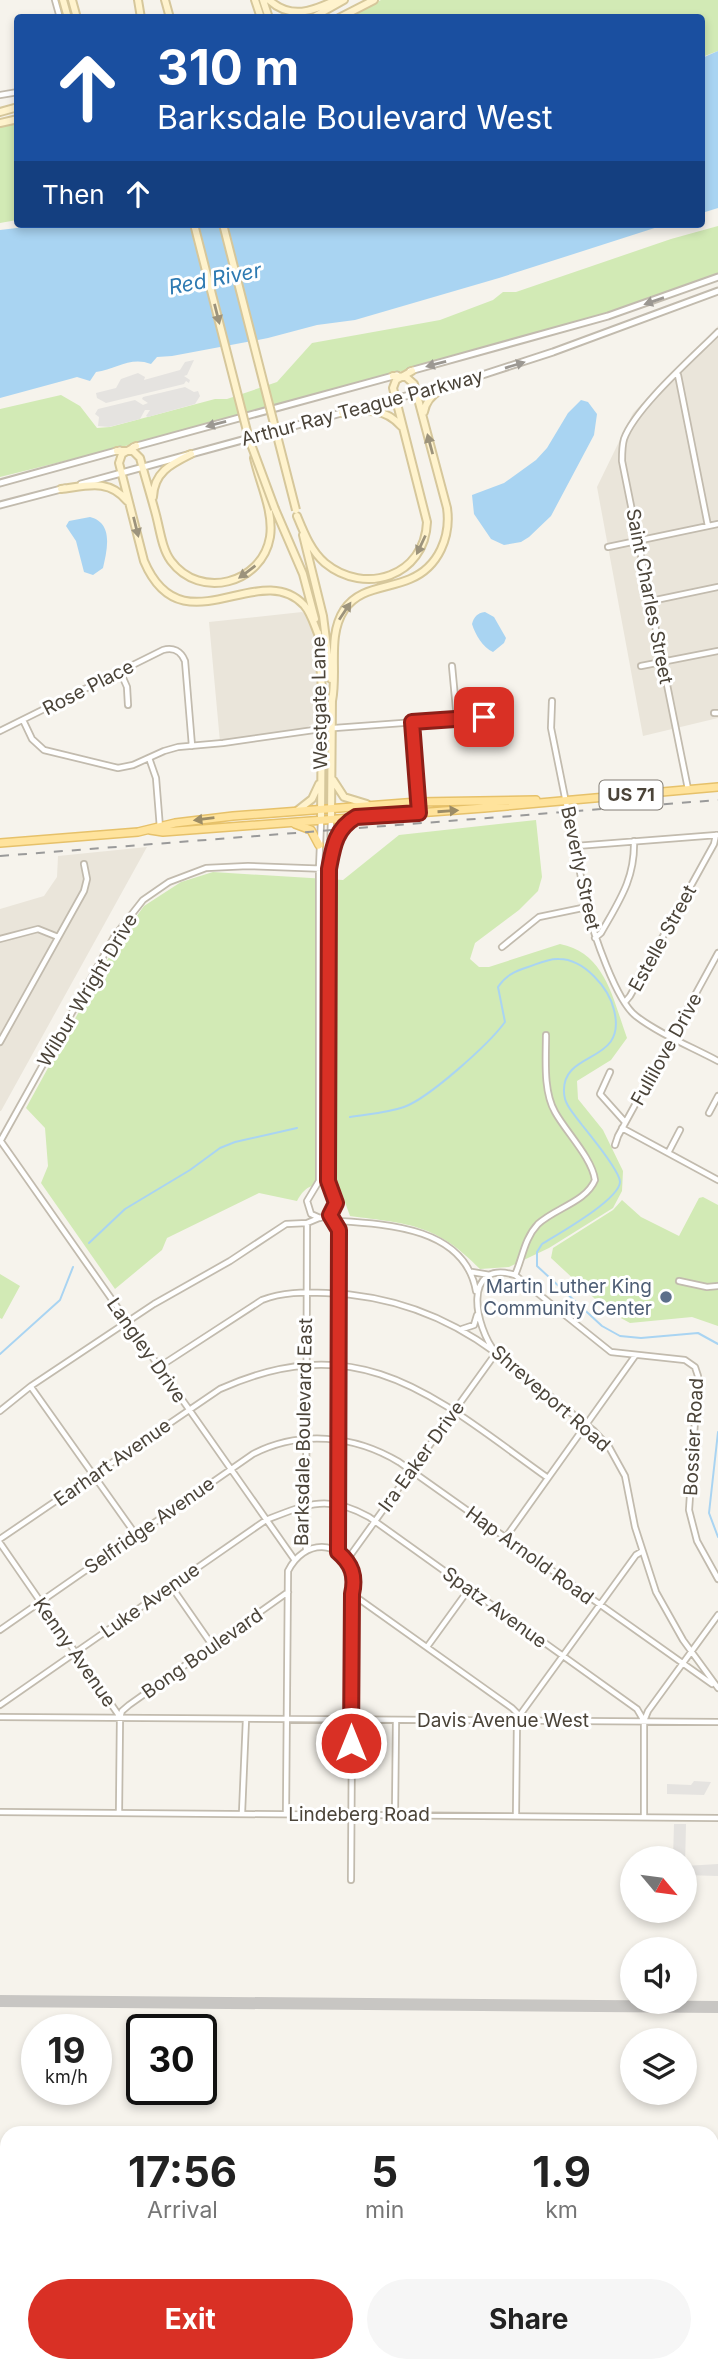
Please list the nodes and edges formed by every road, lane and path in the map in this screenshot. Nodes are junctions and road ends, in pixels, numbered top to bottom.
1 (137, 0) edge
2 (269, 0) edge
3 (337, 0) edge
4 (344, 0) edge
5 (374, 0) edge
6 (140, 14) edge
7 (319, 14) edge
8 (347, 14) edge
9 (195, 228) edge
10 (224, 228) edge
11 (718, 277) edge
12 (718, 291) edge
13 (718, 332) edge
14 (412, 371) junction
15 (678, 374) junction
16 (393, 376) junction
17 (403, 376) junction
18 (479, 376) junction
19 (417, 392) junction
20 (395, 398) junction
21 (342, 413) junction
22 (424, 421) junction
23 (403, 428) junction
24 (136, 446) junction
25 (117, 451) junction
26 (127, 451) junction
27 (191, 454) junction
28 (142, 467) junction
29 (121, 473) junction
30 (0, 483) edge
31 (61, 489) junction
32 (0, 505) edge
33 (130, 505) junction
34 (272, 511) junction
35 (155, 512) junction
36 (297, 513) junction
37 (718, 524) edge
38 (708, 526) junction
39 (639, 540) junction
40 (608, 547) dead end
41 (718, 587) edge
42 (651, 601) junction
43 (318, 634) junction
44 (718, 651) edge
45 (663, 662) junction
46 (452, 666) dead end
47 (641, 666) dead end
48 (120, 671) junction
49 (332, 701) junction
50 (552, 701) dead end
51 (128, 705) dead end
52 (484, 717) dead end
53 (457, 719) junction
54 (23, 720) junction
55 (412, 722) junction
56 (332, 728) junction
57 (321, 729) junction
58 (0, 731) edge
59 (192, 746) junction
60 (149, 758) junction
61 (331, 775) junction
62 (321, 779) junction
63 (718, 787) edge
64 (689, 791) junction
65 (567, 800) junction
66 (544, 801) junction
67 (418, 802) junction
68 (372, 805) junction
69 (331, 809) junction
70 (321, 810) junction
71 (297, 812) junction
72 (419, 813) junction
73 (233, 817) junction
74 (356, 817) junction
75 (321, 820) junction
76 (331, 820) junction
77 (291, 822) junction
78 (234, 827) junction
79 (160, 829) junction
80 (717, 835) edge
81 (634, 841) junction
82 (0, 843) edge
83 (319, 845) junction
84 (576, 846) junction
85 (84, 864) dead end
86 (319, 869) junction
87 (329, 869) junction
88 (587, 907) junction
89 (58, 937) junction
90 (595, 938) junction
91 (0, 939) edge
92 (502, 947) dead end
93 (718, 953) edge
94 (625, 1002) junction
95 (546, 1035) dead end
96 (673, 1036) junction
97 (0, 1042) edge
98 (718, 1061) edge
99 (610, 1072) dead end
100 (718, 1096) edge
101 (709, 1113) dead end
102 (625, 1122) junction
103 (622, 1128) junction
104 (680, 1130) dead end
105 (0, 1140) edge
106 (615, 1145) dead end
107 (668, 1153) junction
108 (718, 1178) edge
109 (312, 1193) junction
110 (334, 1195) junction
111 (311, 1214) junction
112 (330, 1215) junction
113 (320, 1218) junction
114 (336, 1221) junction
115 (307, 1223) junction
116 (471, 1272) junction
117 (493, 1275) junction
118 (515, 1275) junction
119 (679, 1281) dead end
120 (718, 1286) edge
121 (306, 1292) junction
122 (339, 1293) junction
123 (477, 1294) junction
124 (477, 1311) junction
125 (128, 1322) junction
126 (460, 1328) junction
127 (496, 1353) junction
128 (635, 1356) junction
129 (305, 1366) junction
130 (339, 1366) junction
131 (159, 1367) junction
132 (31, 1386) junction
133 (188, 1409) junction
134 (454, 1410) junction
135 (0, 1411) edge
136 (587, 1425) junction
137 (306, 1439) junction
138 (338, 1439) junction
139 (230, 1468) junction
140 (411, 1469) junction
141 (94, 1475) junction
142 (548, 1478) junction
143 (338, 1503) junction
144 (306, 1504) junction
145 (266, 1520) junction
146 (375, 1521) junction
147 (136, 1535) junction
148 (506, 1537) junction
149 (0, 1541) edge
150 (306, 1551) junction
151 (641, 1552) junction
152 (339, 1553) junction
153 (294, 1559) junction
154 (347, 1560) junction
155 (718, 1578) edge
156 (171, 1586) junction
157 (469, 1589) junction
158 (289, 1592) junction
159 (352, 1594) junction
160 (41, 1601) junction
161 (600, 1605) junction
162 (718, 1615) edge
163 (0, 1630) edge
164 (212, 1645) junction
165 (427, 1647) junction
166 (76, 1652) junction
167 (691, 1652) junction
168 (563, 1656) junction
169 (682, 1664) junction
170 (717, 1687) edge
171 (0, 1705) edge
172 (0, 1717) edge
173 (120, 1717) junction
174 (246, 1719) junction
175 (287, 1719) junction
176 (517, 1719) junction
177 (351, 1720) junction
178 (396, 1720) junction
179 (644, 1721) junction
180 (718, 1722) edge
181 (0, 1812) edge
182 (119, 1813) junction
183 (242, 1813) junction
184 (286, 1813) junction
185 (351, 1814) junction
186 (395, 1814) junction
187 (516, 1815) junction
188 (644, 1816) junction
189 (718, 1818) edge
190 (351, 1880) dead end

1 - 6 main road
2 - 3 main road
4 - 7 main road
5 - 8 main road
9 -> 34 main road, Westgate Lane, bridge
10 - 36 main road, bridge
11 -> 14 street, Arthur Ray Teague Parkway
18 -> 12 street, Arthur Ray Teague Parkway
13 - 15 street, Saint Charles Street
14 - 16 street, Arthur Ray Teague Parkway
14 - 17 main road
15 - 38 street
15 - 39 street, Saint Charles Street
16 - 17 main road
16 -> 24 street, Arthur Ray Teague Parkway
17 - 19 main road
17 - 20 main road
18 - 19 street, Arthur Ray Teague Parkway
18 - 22 main road
19 - 20 street, Arthur Ray Teague Parkway
19 - 22 main road
20 - 21 street, Arthur Ray Teague Parkway
20 - 23 main road
21 - 23 main road
21 - 27 street, Arthur Ray Teague Parkway
49 -> 22 main road
23 -> 36 main road
24 - 25 street, Arthur Ray Teague Parkway
24 - 26 main road
25 - 26 main road
25 - 30 street, Arthur Ray Teague Parkway
26 - 28 main road
26 - 29 main road
27 - 28 street, Arthur Ray Teague Parkway
27 - 35 main road
28 - 29 street, Arthur Ray Teague Parkway
28 - 35 main road
29 - 31 street, Arthur Ray Teague Parkway
29 - 33 main road
31 - 32 street, Arthur Ray Teague Parkway
31 - 33 main road
33 -> 43 main road
34 -> 35 main road
34 - 43 main road, Westgate Lane
36 - 49 main road, Westgate Lane
37 - 38 street
38 - 39 street
39 - 40 street
39 - 42 street, Saint Charles Street
41 - 42 street
42 - 45 street, Saint Charles Street
43 - 57 main road, Westgate Lane
44 - 45 street
45 - 47 street
45 - 64 street, Saint Charles Street
46 - 53 street
48 - 51 street
48 - 54 street, Rose Place
48 - 59 street, Rose Place
49 - 56 main road, Westgate Lane
50 - 65 street, Beverly Street
52 - 53 street
53 - 55 street
54 - 58 street, Rose Place
54 - 60 street
55 - 56 street
55 - 67 street
56 - 57 street
56 - 61 main road, Westgate Lane
57 - 59 street
57 - 62 main road, Westgate Lane
59 - 60 street
60 - 79 street
61 - 68 main road
61 - 69 main road, Westgate Lane
62 - 70 main road, Westgate Lane
62 - 71 main road
63 - 64 main road, US 71
64 - 65 main road, US 71
65 - 66 main road, US 71
65 - 84 street, Beverly Street
66 - 67 main road, US 71
72 -> 66 main road, US 71
67 - 68 main road, US 71
67 - 72 main road
68 - 69 main road, US 71
69 - 70 main road, US 71
69 - 76 main road, Westgate Lane
70 - 71 main road, US 71
70 - 75 main road, Westgate Lane
71 - 73 main road, US 71
72 - 74 main road, US 71
73 - 78 main road
73 -> 79 main road, US 71
74 - 76 main road, US 71
74 - 87 main road
75 - 76 main road, US 71
75 - 77 main road, US 71
75 - 83 street
76 - 87 street
77 - 78 main road, US 71
77 - 83 main road
78 - 79 main road, US 71
79 - 82 main road, US 71
80 - 81 street
80 - 94 street, Estelle Street
81 - 84 street
81 - 90 street
83 - 86 street
84 - 88 street, Beverly Street
85 - 89 street
86 - 87 street, Wilbur Wright Drive
86 - 105 street, Wilbur Wright Drive
86 - 109 street
87 - 110 street
88 - 90 street, Beverly Street
88 - 92 street
89 - 91 street
89 - 97 street
90 - 94 street, Beverly Street
93 - 96 street, Fullilove Drive
94 - 96 street, Beverly Street
95 - 118 street
96 - 98 street, Beverly Street
96 - 102 street, Fullilove Drive
99 - 102 street
100 - 101 street
102 - 103 street, Fullilove Drive
103 - 106 street, Fullilove Drive
103 - 107 street
104 - 107 street
105 - 125 street, Langley Drive
107 - 108 street
109 - 110 street
109 - 111 street
110 - 112 street
111 - 113 street
111 - 115 street, Barksdale Boulevard East
112 - 113 street
112 - 114 street
113 - 115 street
114 - 116 street, Shreveport Road
114 - 122 street
115 - 121 street, Barksdale Boulevard East
115 - 125 street
116 - 117 street
116 - 123 street, Shreveport Road
117 - 118 street
117 - 123 street, Shreveport Road
118 - 128 street, Bossier Road
119 - 120 street
121 - 122 street
121 - 129 street, Barksdale Boulevard East
121 - 131 street
122 - 126 street
122 - 130 street
123 - 124 street, Shreveport Road
124 - 126 street
124 - 127 street, Shreveport Road
125 - 131 street, Langley Drive
125 - 132 street
126 - 127 street
127 - 134 street, Ira Eaker Drive
127 - 136 street, Shreveport Road
128 - 136 street
128 - 155 street, Bossier Road
129 - 130 street, Earhart Avenue
129 - 133 street, Earhart Avenue
129 - 137 street, Barksdale Boulevard East
130 - 134 street, Earhart Avenue
130 - 138 street
131 - 133 street, Langley Drive
132 - 135 street
132 - 141 street
133 - 139 street, Langley Drive
133 - 141 street, Earhart Avenue
134 - 140 street, Ira Eaker Drive
134 - 142 street, Earhart Avenue
136 - 142 street
136 - 151 street, Shreveport Road
137 - 138 street, Selfridge Avenue
137 - 139 street, Selfridge Avenue
137 - 144 street, Barksdale Boulevard East
138 - 140 street, Hap Arnold Road
138 - 143 street
139 - 145 street, Langley Drive
139 - 147 street, Selfridge Avenue
140 - 146 street, Ira Eaker Drive
140 - 148 street, Hap Arnold Road
141 - 147 street
141 - 149 street, Earhart Avenue
142 - 148 street
143 - 144 street
143 - 146 street, Spatz Avenue
143 - 152 street
144 - 145 street, Luke Avenue
144 - 150 street, Barksdale Boulevard East
145 - 153 street, Langley Drive
145 - 156 street, Luke Avenue
146 - 154 street, Ira Eaker Drive
146 - 157 street, Spatz Avenue
147 - 160 street, Selfridge Avenue
148 - 161 street, Hap Arnold Road
149 - 160 street, Kenny Avenue
150 - 152 street
150 - 153 street, Barksdale Boulevard East
151 - 161 street
151 - 167 street, Shreveport Road
152 - 154 street
153 - 158 street, Barksdale Boulevard East
154 - 159 street
156 - 164 street
156 - 166 street, Luke Avenue
157 - 165 street
157 - 168 street, Spatz Avenue
158 - 164 street, Bong Boulevard
158 - 175 street, Barksdale Boulevard East
159 - 165 street
159 - 177 street
160 - 163 street, Selfridge Avenue
160 - 166 street, Kenny Avenue
161 - 168 street
161 - 169 street, Hap Arnold Road
162 - 167 street
164 - 173 street, Bong Boulevard
165 - 176 street
166 - 171 street, Luke Avenue
166 - 173 street, Kenny Avenue
167 - 169 street
167 - 170 street, Shreveport Road
168 - 176 street
168 - 179 street, Spatz Avenue
169 - 170 street, Hap Arnold Road
169 - 179 street
172 - 173 street, Davis Avenue West
173 - 174 street, Davis Avenue West
173 - 182 street, Kenny Avenue
174 - 175 street, Davis Avenue West
174 - 183 street
175 - 177 street, Davis Avenue West
175 - 184 street, Barksdale Boulevard East
176 - 178 street, Davis Avenue West
176 - 179 street, Davis Avenue West
176 - 187 street
177 - 178 street, Davis Avenue West
177 - 185 street
178 - 186 street
179 - 180 street, Davis Avenue West
179 - 188 street
181 - 182 street, Lindeberg Road
182 - 183 street, Lindeberg Road
183 - 184 street, Lindeberg Road
184 - 185 street, Lindeberg Road
185 - 186 street, Lindeberg Road
185 - 190 street
186 - 187 street, Lindeberg Road
187 - 188 street, Lindeberg Road
188 - 189 street, Lindeberg Road

